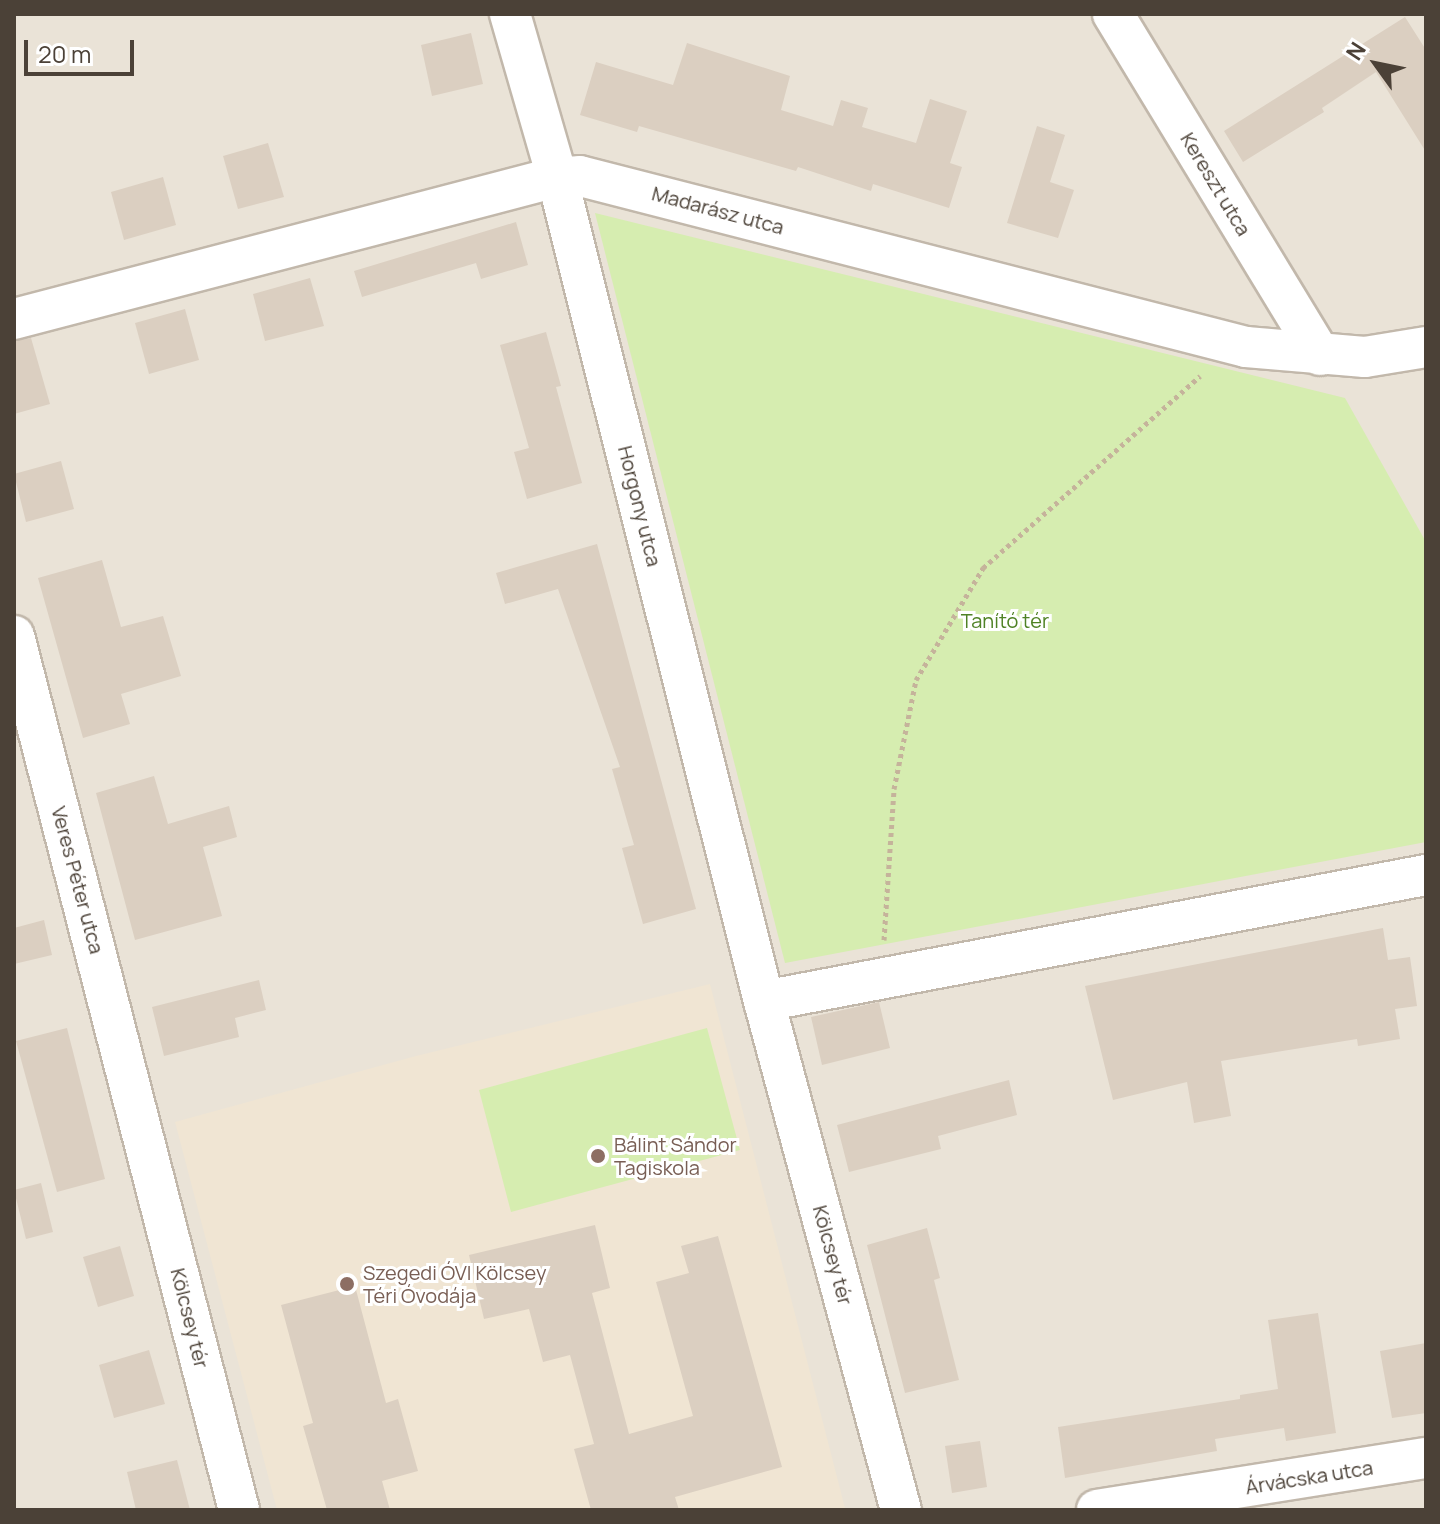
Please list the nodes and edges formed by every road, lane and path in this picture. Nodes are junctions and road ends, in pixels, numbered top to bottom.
1 (510, 14) edge
2 (1113, 14) edge
3 (557, 177) junction
4 (14, 319) edge
5 (1246, 347) junction
6 (1426, 347) edge
7 (1320, 355) junction
8 (14, 636) edge
9 (1426, 875) edge
10 (882, 977) junction
11 (764, 1001) junction
12 (141, 1125) joint
13 (1426, 1458) edge
14 (239, 1510) edge
15 (901, 1510) edge
16 (1097, 1510) edge

1 - 3 street, Horgony utca
2 - 7 street, Kereszt utca
3 - 4 street, Madarász utca
3 - 5 street, Madarász utca
3 - 11 street, Horgony utca
5 - 7 street, Madarász utca
5 - 10 path
6 - 7 street, Madarász utca
8 - 12 street, Veres Péter utca
9 - 10 street
10 - 11 street
11 - 15 street, Kölcsey tér
12 - 14 street, Kölcsey tér
13 - 16 street, Árvácska utca

